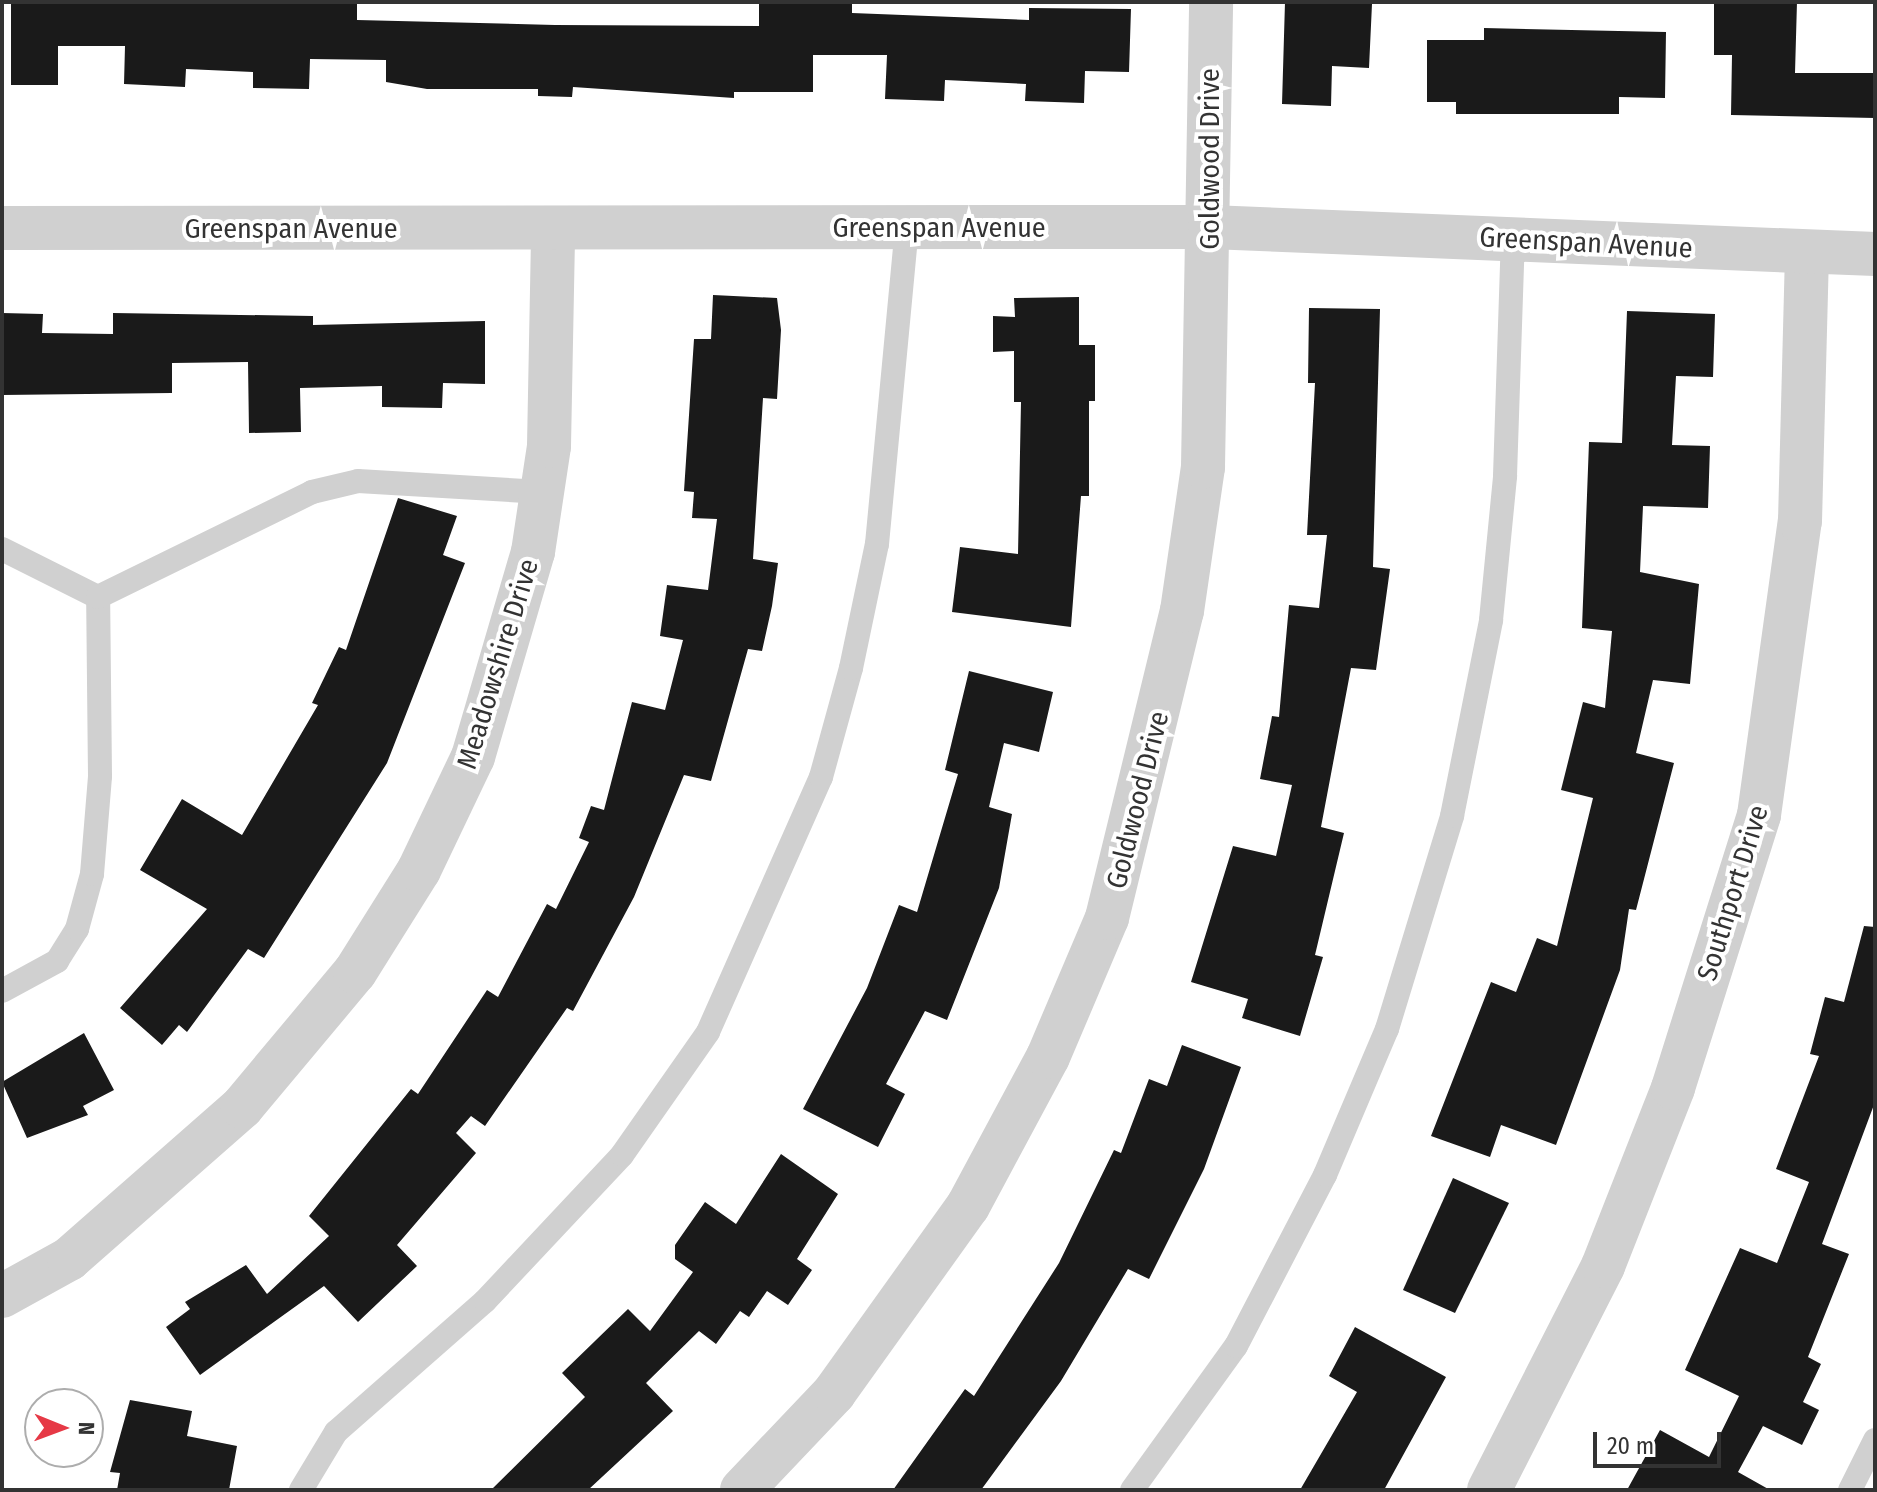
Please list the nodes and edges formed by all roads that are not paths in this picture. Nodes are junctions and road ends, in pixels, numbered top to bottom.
1 (1211, 2) edge
2 (1210, 227) junction
3 (2, 228) edge
4 (907, 228) junction
5 (553, 229) junction
6 (1513, 240) junction
7 (1807, 253) junction
8 (1875, 254) edge
9 (542, 492) junction
10 (2, 549) edge
11 (98, 597) junction
12 (2, 991) edge
13 (2, 1296) edge
14 (1875, 1440) edge
15 (301, 1490) edge
16 (742, 1490) edge
17 (1132, 1490) edge
18 (1489, 1490) edge
19 (1850, 1490) edge

1 - 2 street, Goldwood Drive
2 - 4 street, Greenspan Avenue
2 - 6 street, Greenspan Avenue
2 - 16 street, Goldwood Drive
3 - 5 street, Greenspan Avenue
4 - 5 street, Greenspan Avenue
4 - 15 lane
5 - 9 street, Meadowshire Drive
6 - 7 street, Greenspan Avenue
6 - 17 lane
7 - 8 street, Greenspan Avenue
7 - 18 street, Southport Drive
9 - 11 lane
9 - 13 street, Meadowshire Drive
10 - 11 lane
11 - 12 lane
14 - 19 lane

